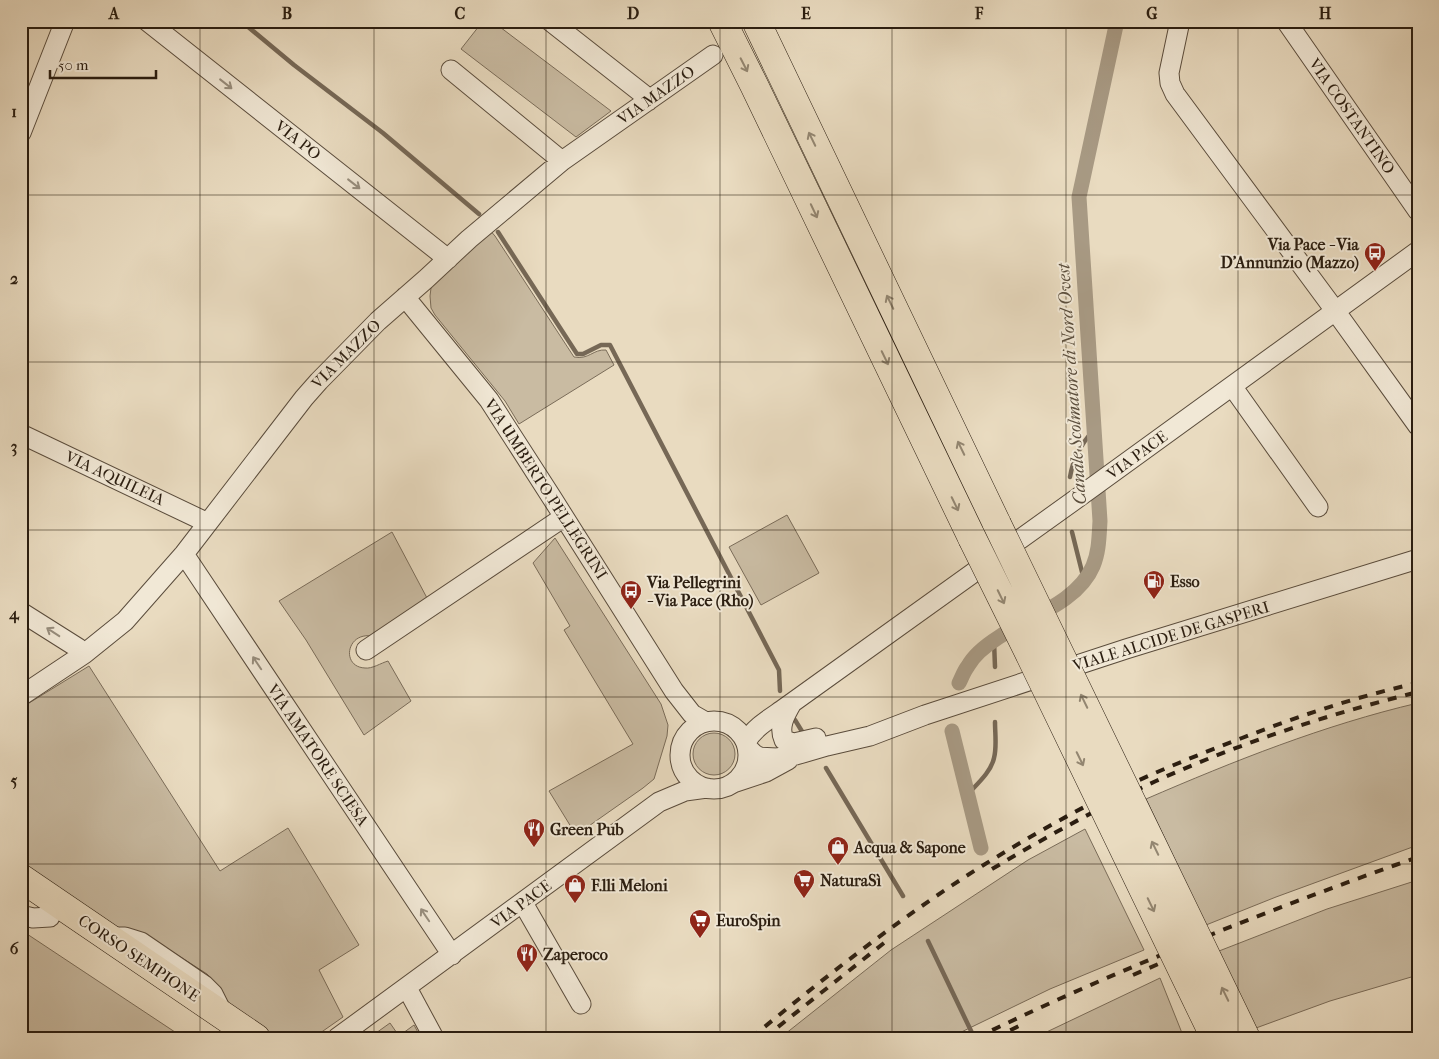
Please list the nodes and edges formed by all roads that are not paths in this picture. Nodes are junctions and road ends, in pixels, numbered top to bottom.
1 (64, 21) edge
2 (147, 21) edge
3 (550, 21) edge
4 (722, 21) edge
5 (756, 21) edge
6 (1180, 21) edge
7 (1286, 21) edge
8 (713, 55) dead end
9 (451, 70) dead end
10 (648, 101) junction
11 (21, 133) edge
12 (562, 161) junction
13 (1418, 211) edge
14 (1418, 251) edge
15 (448, 259) junction
16 (405, 297) junction
17 (1335, 310) junction
18 (1232, 386) junction
19 (1418, 426) edge
20 (21, 434) edge
21 (1318, 507) dead end
22 (564, 517) junction
23 (208, 523) junction
24 (184, 554) junction
25 (1418, 559) edge
26 (21, 612) edge
27 (366, 650) dead end
28 (84, 654) junction
29 (674, 691) junction
30 (21, 696) edge
31 (787, 706) junction
32 (714, 722) junction
33 (686, 735) junction
34 (833, 743) junction
35 (747, 744) junction
36 (796, 755) junction
37 (680, 756) junction
38 (730, 785) junction
39 (707, 788) junction
40 (659, 802) junction
41 (21, 878) edge
42 (21, 898) edge
43 (523, 903) junction
44 (21, 915) edge
45 (50, 917) junction
46 (452, 955) junction
47 (407, 988) junction
48 (581, 1004) dead end
49 (225, 1026) edge
50 (256, 1038) edge
51 (337, 1038) edge
52 (434, 1038) edge
53 (1215, 1038) edge
54 (1246, 1038) edge

1 - 11 street
2 -> 15 street, VIA PO
3 - 10 street
4 -> 53 highway, bridge
54 -> 5 highway, bridge
6 - 17 street
7 - 13 street, VIA COSTANTINO
8 - 10 street, VIA MAZZO
9 - 12 street
10 - 12 street, VIA MAZZO
12 - 15 street, VIA MAZZO
14 - 17 street, VIA PACE
15 - 16 street, VIA MAZZO
16 - 22 street, VIA UMBERTO PELLEGRINI
16 - 23 street, VIA MAZZO
17 - 18 street, VIA PACE
17 - 19 street
18 - 21 street
18 - 31 street, VIA PACE
20 - 23 street, VIA AQUILEIA
22 - 27 street
22 - 29 street, VIA UMBERTO PELLEGRINI
23 - 24 street, VIA MAZZO
24 - 28 street, VIA MAZZO
46 -> 24 street, VIA AMATORE SCIESA
25 - 34 street, VIALE ALCIDE DE GASPERI
28 -> 26 street
28 - 30 street, VIA MAZZO
29 - 32 street
29 - 33 street
31 - 32 street, VIA PACE
31 - 34 street
31 - 35 street, VIA PACE
32 - 33 street
32 - 35 street
33 - 37 street
34 - 36 street, VIALE ALCIDE DE GASPERI
35 - 36 street, VIALE ALCIDE DE GASPERI
35 - 38 street
36 - 38 street, VIALE ALCIDE DE GASPERI
37 - 39 street
37 - 40 street, VIA PACE
38 - 39 street
39 - 40 street, VIA PACE
40 - 43 street, VIA PACE
41 - 49 highway, CORSO SEMPIONE
42 - 45 highway, CORSO SEMPIONE
43 - 46 street, VIA PACE
43 - 48 street
44 - 45 street
45 - 49 highway, CORSO SEMPIONE
46 - 47 street, VIA PACE
47 - 51 street, VIA PACE
47 - 52 street
49 - 50 highway, CORSO SEMPIONE

